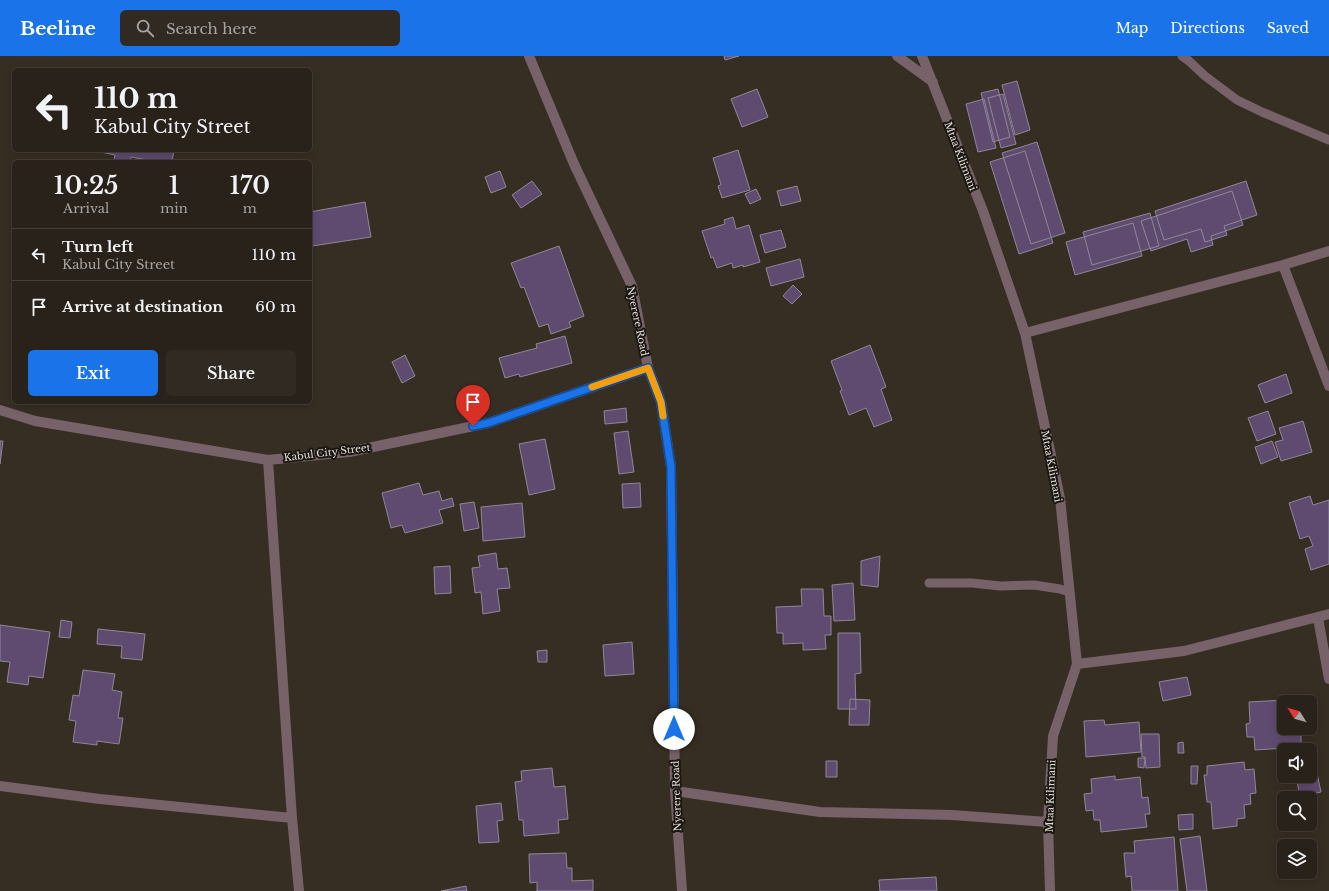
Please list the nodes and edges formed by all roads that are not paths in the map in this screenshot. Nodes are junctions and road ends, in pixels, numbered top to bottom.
1 (529, 56) edge
2 (897, 56) edge
3 (922, 56) edge
4 (1182, 56) edge
5 (932, 82) junction
6 (1329, 140) edge
7 (1329, 251) edge
8 (1283, 265) junction
9 (1025, 333) junction
10 (648, 368) junction
11 (1329, 386) edge
12 (0, 410) edge
13 (268, 460) junction
14 (929, 583) dead end
15 (1069, 592) junction
16 (1329, 614) edge
17 (1318, 618) junction
18 (1077, 664) junction
19 (1329, 679) edge
20 (0, 786) edge
21 (675, 791) junction
22 (292, 818) junction
23 (1048, 822) junction
24 (299, 891) edge
25 (682, 891) edge
26 (1050, 891) edge

1 - 10 street, Nyerere Road
2 - 5 street
3 - 5 street, Mtaa Kilimani
4 - 6 lane
5 - 9 street, Mtaa Kilimani
7 - 8 street
8 - 9 street
8 - 11 street
9 - 15 street, Mtaa Kilimani
10 - 13 street, Kabul City Street
10 - 21 street, Nyerere Road
12 - 13 street, Kabul City Street
13 - 22 street
14 - 15 lane
15 - 18 street, Mtaa Kilimani
16 - 17 street
17 - 18 street
17 - 19 street
18 - 23 street, Mtaa Kilimani
20 - 22 street
21 - 23 street
21 - 25 street, Nyerere Road
22 - 24 street
23 - 26 street, Mtaa Kilimani

